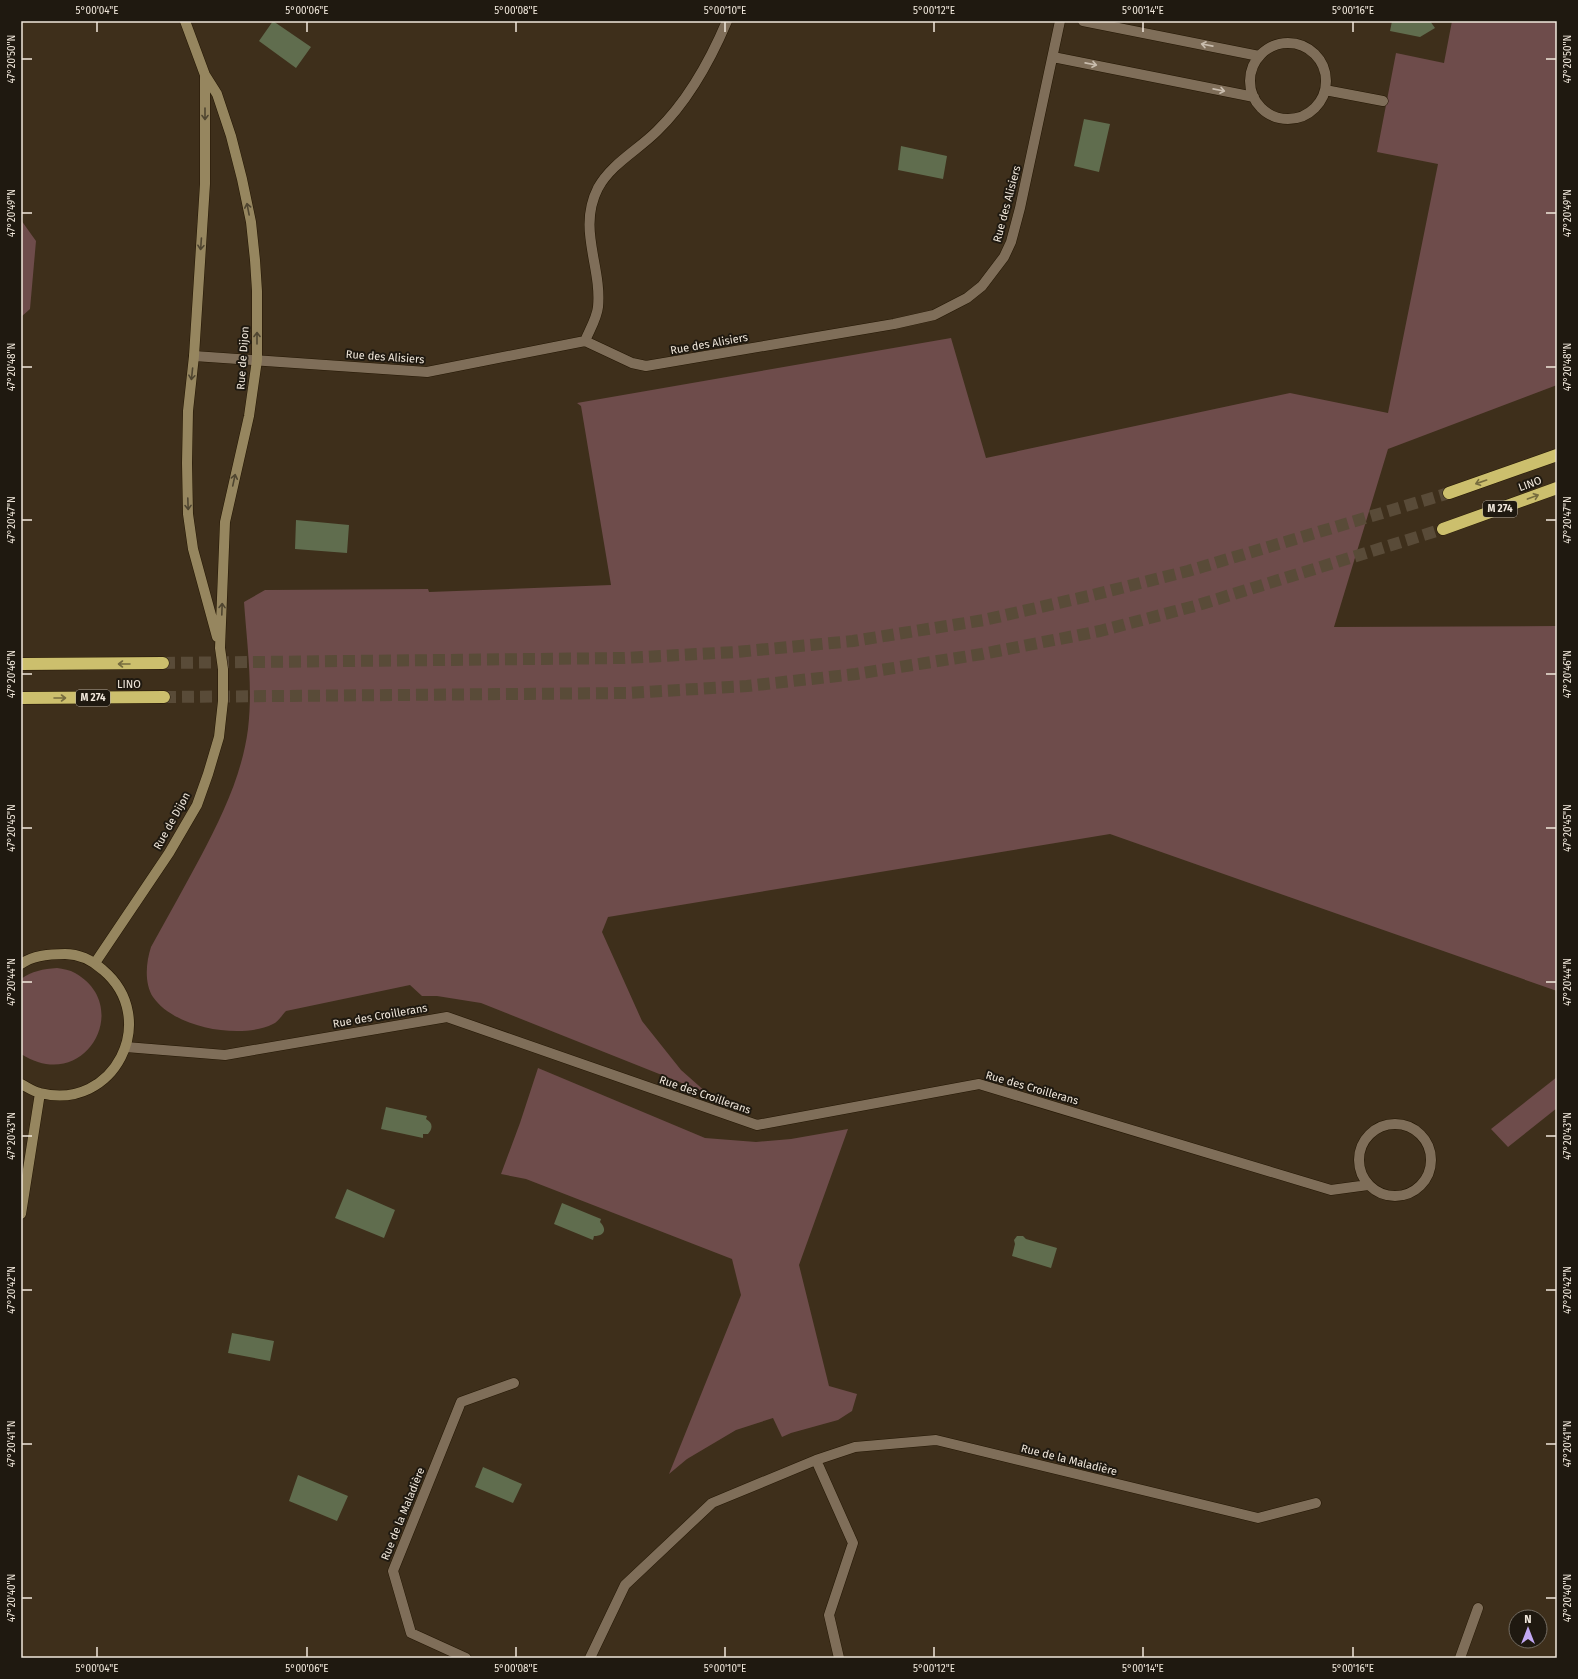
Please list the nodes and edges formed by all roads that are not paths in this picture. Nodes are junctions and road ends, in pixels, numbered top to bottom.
1 (185, 21) edge
2 (727, 21) edge
3 (1060, 21) edge
4 (1083, 21) edge
5 (1259, 56) junction
6 (1053, 57) junction
7 (205, 76) junction
8 (1325, 90) junction
9 (1254, 96) junction
10 (1383, 101) dead end
11 (585, 341) junction
12 (194, 356) junction
13 (257, 360) junction
14 (1557, 455) edge
15 (1557, 488) edge
16 (1449, 493) tunnel mouth
17 (1443, 529) tunnel mouth
18 (220, 648) junction
19 (163, 663) tunnel mouth
20 (21, 664) edge
21 (164, 697) tunnel mouth
22 (21, 698) edge
23 (95, 963) junction
24 (21, 964) edge
25 (126, 1047) junction
26 (21, 1084) edge
27 (40, 1093) junction
28 (1368, 1185) junction
29 (21, 1214) edge
30 (514, 1383) dead end
31 (816, 1460) junction
32 (1316, 1504) dead end
33 (1478, 1608) dead end
34 (466, 1658) edge
35 (590, 1658) edge
36 (839, 1658) edge
37 (1460, 1658) edge

1 - 7 street, Rue de Dijon
2 - 11 street
3 - 6 street, Rue des Alisiers
5 -> 4 street
5 - 8 street
5 - 9 street
6 -> 9 street
6 - 11 street, Rue des Alisiers
7 -> 12 street, Rue de Dijon
13 -> 7 street, Rue de Dijon
8 - 9 street
8 - 10 street
11 - 13 street, Rue des Alisiers
12 - 13 street, Rue des Alisiers
12 -> 18 street, Rue de Dijon
18 -> 13 street, Rue de Dijon
14 -> 16 highway, LINO
17 -> 15 highway, LINO / M 274
18 - 23 street, Rue de Dijon
19 -> 20 highway, LINO
22 -> 21 highway, LINO / M 274
23 - 24 street
23 - 25 street
25 - 27 street
25 - 28 street, Rue des Croillerans
26 - 27 street
27 - 29 street
28 - 28 street
30 - 34 street, Rue de la Maladière
31 - 32 street, Rue de la Maladière
31 - 35 street, Rue de la Maladière
31 - 36 street
33 - 37 street

